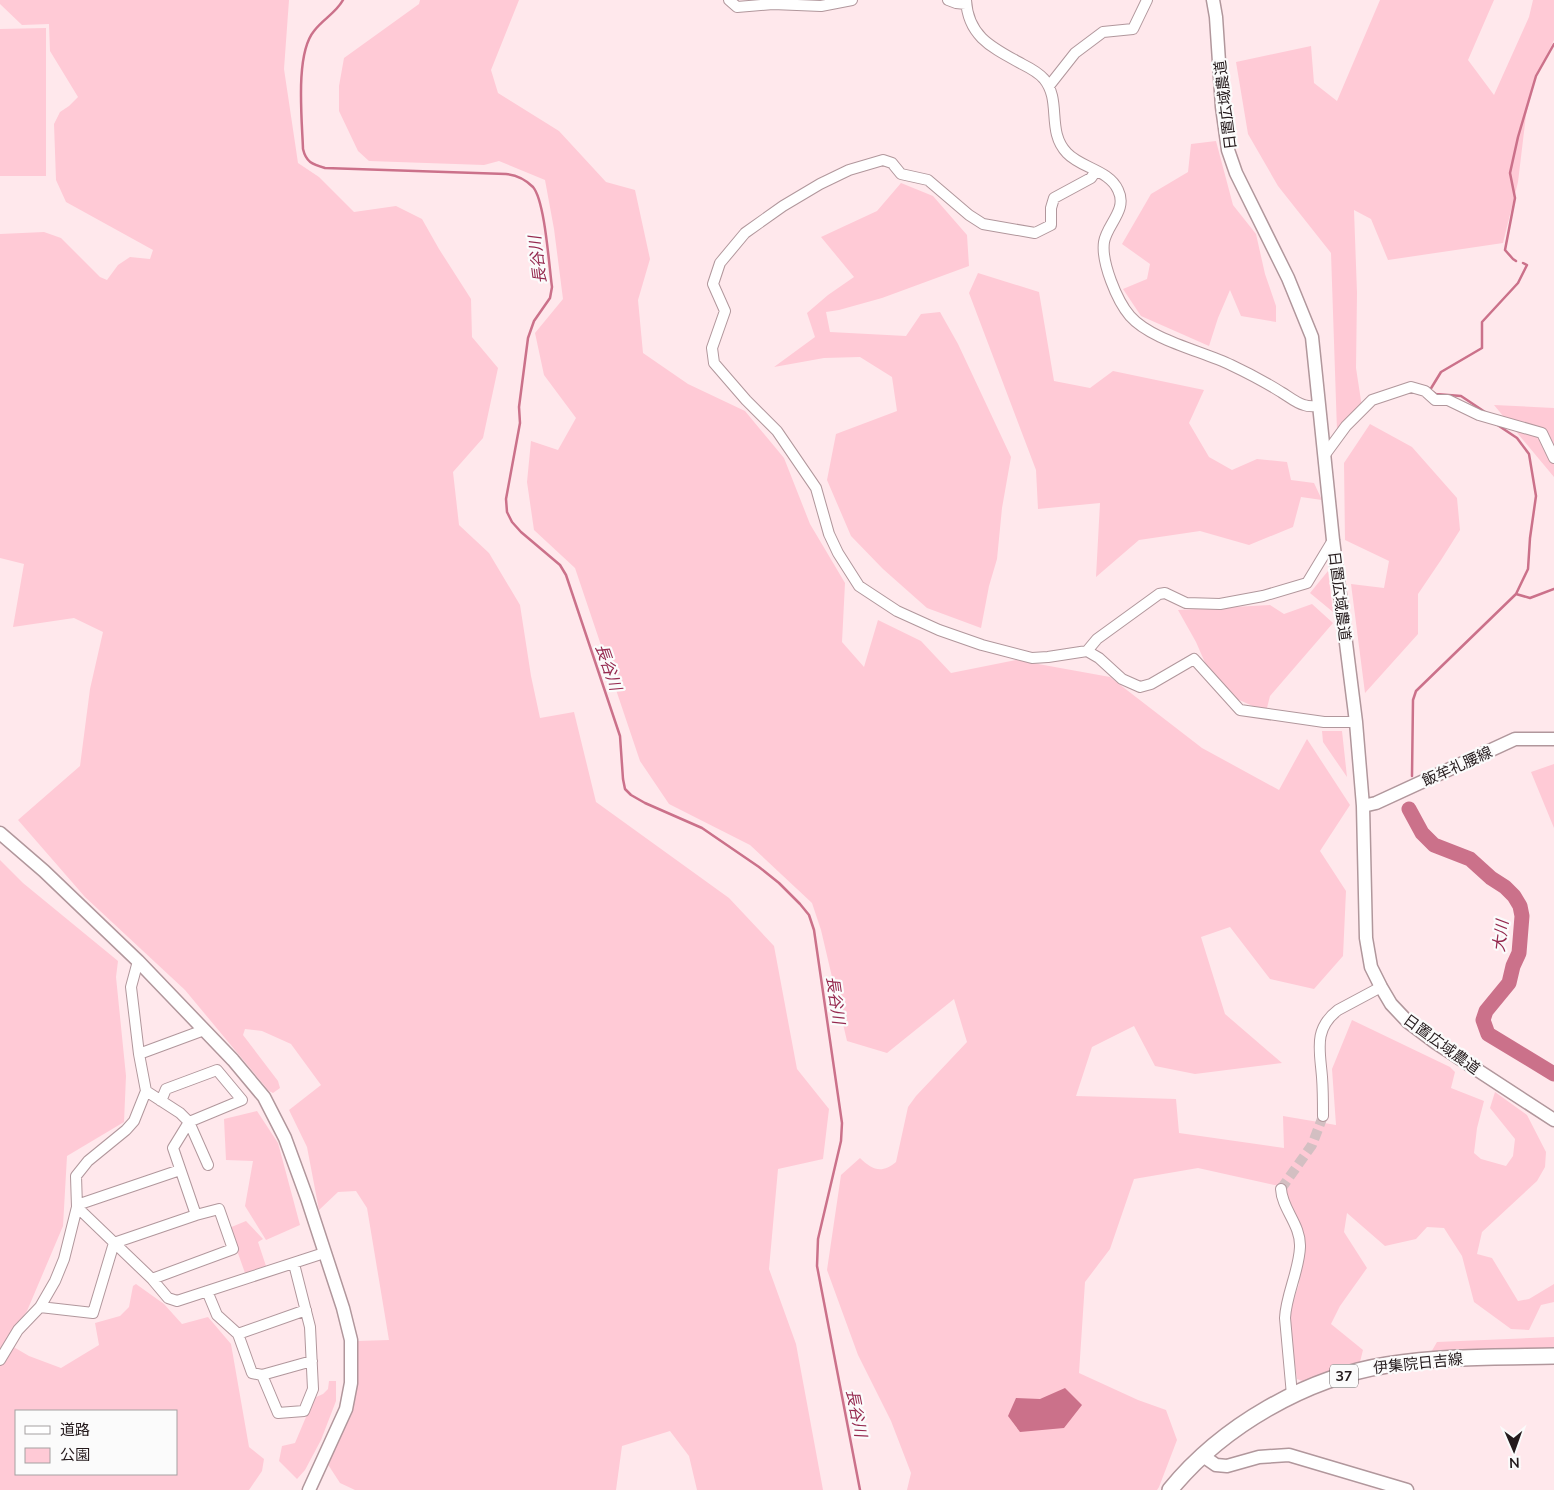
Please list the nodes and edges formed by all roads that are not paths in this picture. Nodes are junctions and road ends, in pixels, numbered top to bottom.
1 (729, 0) edge
2 (852, 0) edge
3 (948, 0) edge
4 (1147, 0) edge
5 (1213, 0) edge
6 (966, 2) edge
7 (1049, 86) junction
8 (1096, 171) junction
9 (1319, 406) junction
10 (1324, 456) junction
11 (1554, 458) edge
12 (1333, 540) junction
13 (1087, 651) junction
14 (1356, 722) junction
15 (1554, 739) edge
16 (1363, 806) junction
17 (0, 833) edge
18 (138, 961) junction
19 (1381, 987) junction
20 (204, 1030) junction
21 (139, 1054) junction
22 (146, 1091) junction
23 (161, 1101) junction
24 (1323, 1116) tunnel mouth
25 (1554, 1120) edge
26 (188, 1122) junction
27 (208, 1165) dead end
28 (180, 1170) junction
29 (1281, 1189) dead end
30 (77, 1206) junction
31 (196, 1215) junction
32 (114, 1243) junction
33 (324, 1254) junction
34 (294, 1264) junction
35 (152, 1279) junction
36 (207, 1291) junction
37 (40, 1307) junction
38 (306, 1310) junction
39 (238, 1334) junction
40 (1554, 1356) edge
41 (0, 1360) edge
42 (312, 1360) junction
43 (262, 1375) junction
44 (1292, 1395) junction
45 (1203, 1456) junction
46 (309, 1490) edge
47 (1170, 1490) edge
48 (1407, 1490) edge

1 - 2 street
3 - 6 street
4 - 7 street
5 - 9 street, 日置広域農道
6 - 7 street
7 - 8 street
8 - 9 street
8 - 13 street
9 - 10 street, 日置広域農道
10 - 11 street
10 - 12 street, 日置広域農道
12 - 13 street
12 - 14 street, 日置広域農道
13 - 14 street
14 - 16 street, 日置広域農道
15 - 16 street, 飯牟礼腰線
16 - 19 street, 日置広域農道
17 - 18 street
18 - 20 street
18 - 21 street
19 - 24 street
19 - 25 street, 日置広域農道
20 - 21 street
20 - 33 street
21 - 22 street
22 - 23 street
22 - 30 street
23 - 26 street
23 - 26 street
26 - 27 street
26 - 28 street
28 - 30 street
28 - 31 street
29 - 44 street
30 - 32 street
30 - 37 street
31 - 32 street
31 - 35 street
32 - 35 street
32 - 37 street
33 - 34 street
33 - 46 street
34 - 36 street
34 - 38 street
35 - 36 street
36 - 39 street
37 - 41 street
38 - 39 street
38 - 42 street
39 - 43 street
40 - 44 main road, 伊集院日吉線 / 37
42 - 43 street
42 - 43 street
44 - 45 main road, 伊集院日吉線 / 37
45 - 47 main road, 伊集院日吉線 / 37
45 - 48 street

